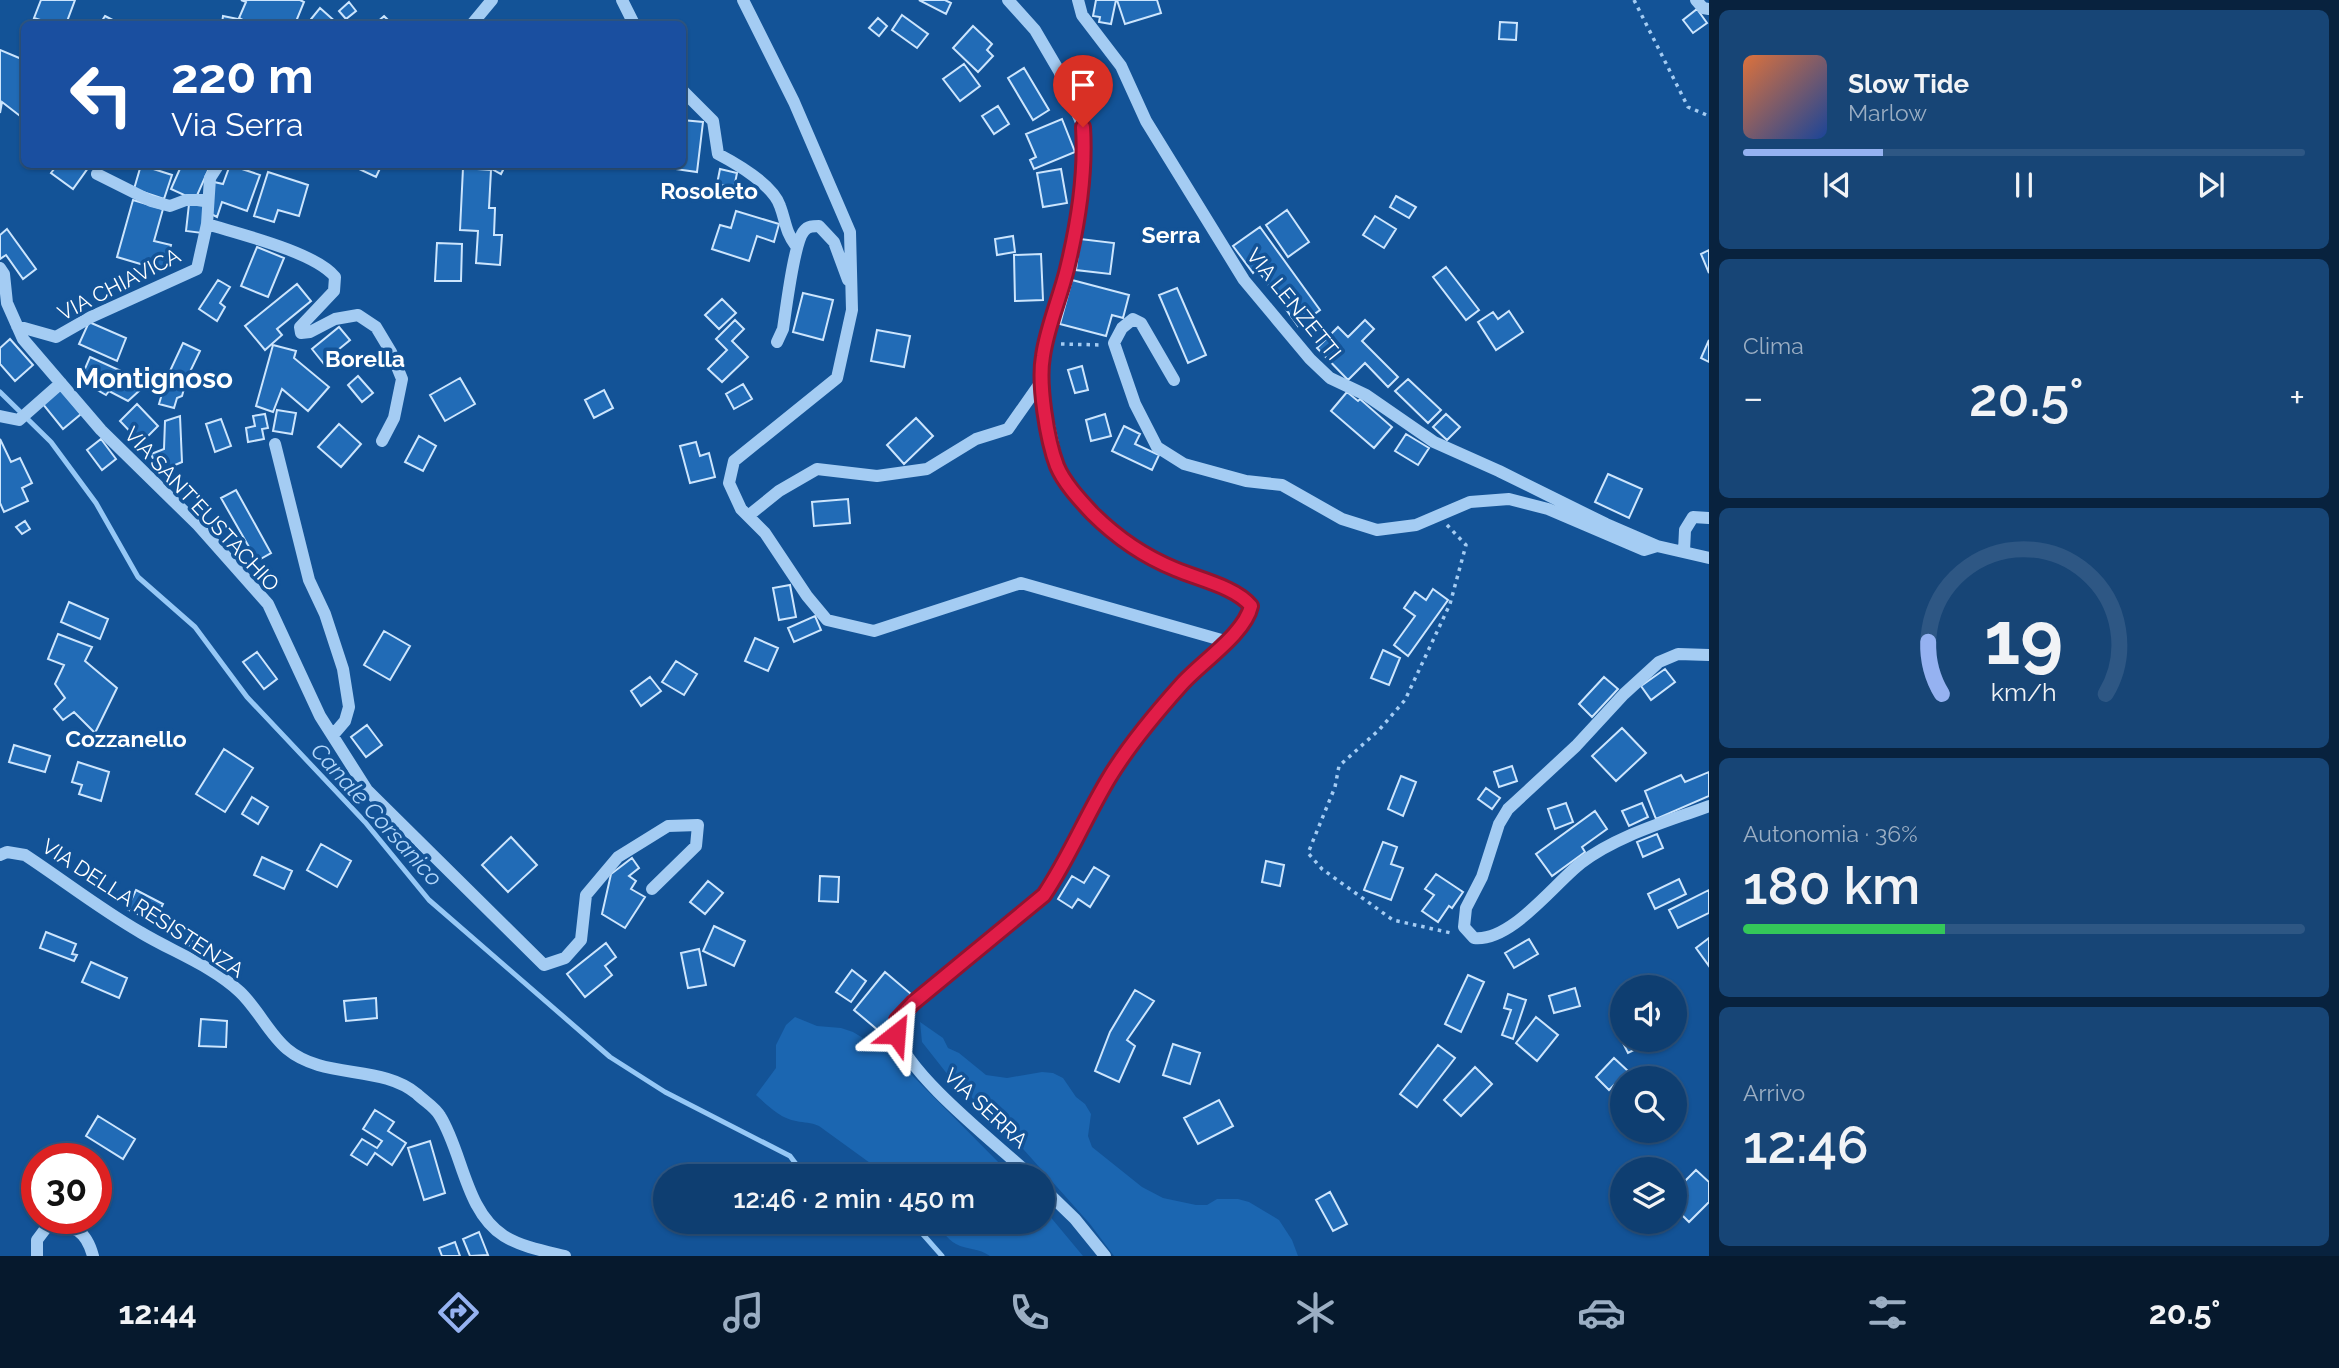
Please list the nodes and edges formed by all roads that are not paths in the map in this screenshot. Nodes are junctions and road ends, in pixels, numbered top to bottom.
1 (492, 0) edge
2 (622, 0) edge
3 (743, 0) edge
4 (1007, 0) edge
5 (1078, 0) edge
6 (1696, 0) edge
7 (1709, 9) edge
8 (474, 21) edge
9 (632, 21) edge
10 (686, 94) edge
11 (216, 168) edge
12 (97, 174) dead end
13 (207, 200) junction
14 (207, 224) junction
15 (796, 246) junction
16 (0, 268) edge
17 (852, 290) junction
18 (17, 326) junction
19 (777, 342) dead end
20 (1174, 380) dead end
21 (1041, 381) junction
22 (61, 383) junction
23 (0, 416) edge
24 (382, 441) dead end
25 (275, 444) dead end
26 (748, 516) junction
27 (1709, 518) edge
28 (1657, 545) junction
29 (1684, 551) junction
30 (1709, 558) edge
31 (1225, 642) junction
32 (1709, 655) edge
33 (333, 735) junction
34 (1709, 806) edge
35 (0, 855) edge
36 (652, 889) dead end
37 (1018, 1164) edge
38 (1055, 1200) edge
39 (37, 1256) edge
40 (93, 1256) edge
41 (565, 1256) edge
42 (1105, 1256) edge

1 - 8 street
2 - 9 street
3 - 17 street
4 - 21 street, VIA SERRA
5 - 28 street, VIA LENZETTI
6 - 7 street
10 - 15 street
11 - 13 street
12 - 13 street
13 - 14 street
14 - 18 street, VIA CHIAVICA
14 - 24 street
15 - 17 street
15 - 19 street
16 - 18 street, VIA SANT'EUSTACHIO
17 - 26 street
18 - 22 street, VIA SANT'EUSTACHIO
20 - 28 street
21 - 26 street
21 - 31 street, VIA SERRA
22 - 23 street
22 - 33 street, VIA SANT'EUSTACHIO
25 - 33 street
26 - 31 street
27 - 29 street
28 - 29 street, VIA LENZETTI
29 - 30 street, VIA LENZETTI
31 - 37 street, VIA SERRA
32 - 34 street
33 - 36 street, VIA SANT'EUSTACHIO
35 - 41 street, VIA DELLA RESISTENZA
38 - 42 street
39 - 40 street

